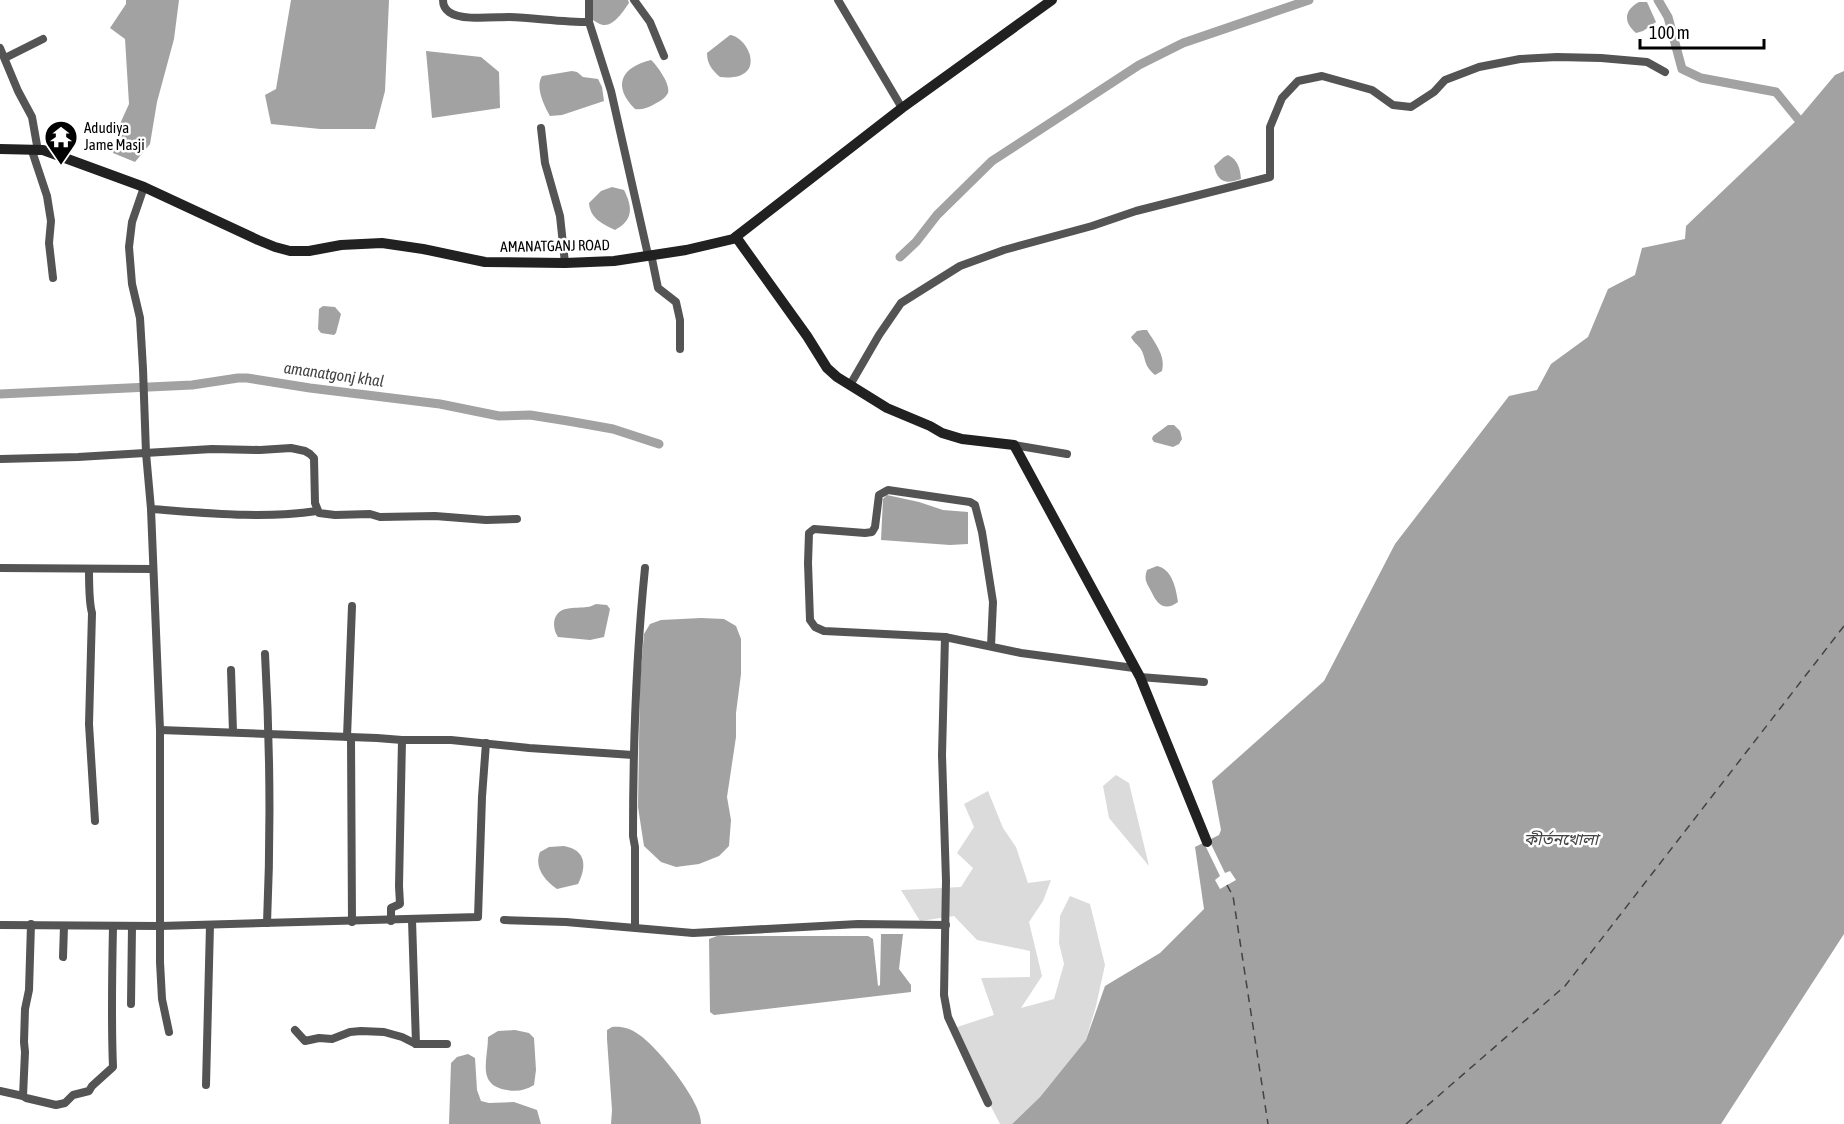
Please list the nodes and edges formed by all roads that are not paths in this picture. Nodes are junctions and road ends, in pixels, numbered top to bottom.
1 (443, 0) edge
2 (588, 0) edge
3 (634, 0) edge
4 (838, 0) edge
5 (1052, 0) edge
6 (589, 22) junction
7 (43, 39) dead end
8 (0, 48) edge
9 (664, 56) dead end
10 (5, 58) junction
11 (1665, 72) dead end
12 (902, 108) junction
13 (541, 128) dead end
14 (0, 149) edge
15 (35, 151) junction
16 (144, 187) junction
17 (736, 237) junction
18 (650, 254) junction
19 (565, 263) junction
20 (53, 278) dead end
21 (680, 349) dead end
22 (850, 385) junction
23 (1014, 446) junction
24 (146, 453) junction
25 (1067, 454) dead end
26 (0, 459) edge
27 (151, 509) junction
28 (317, 511) junction
29 (517, 519) dead end
30 (0, 568) edge
31 (645, 568) dead end
32 (89, 569) junction
33 (153, 569) junction
34 (352, 606) dead end
35 (945, 637) junction
36 (991, 646) junction
37 (265, 654) dead end
38 (231, 670) dead end
39 (1137, 673) junction
40 (1204, 682) dead end
41 (159, 730) junction
42 (233, 732) junction
43 (269, 734) junction
44 (349, 737) junction
45 (402, 740) junction
46 (486, 743) junction
47 (633, 755) junction
48 (95, 821) dead end
49 (1207, 842) dead end
50 (411, 920) junction
51 (504, 920) dead end
52 (391, 921) junction
53 (352, 922) junction
54 (267, 923) junction
55 (31, 924) junction
56 (0, 925) edge
57 (210, 925) junction
58 (946, 925) junction
59 (64, 926) junction
60 (113, 926) junction
61 (132, 926) junction
62 (160, 926) junction
63 (635, 927) junction
64 (63, 957) dead end
65 (131, 1004) dead end
66 (295, 1030) dead end
67 (169, 1032) dead end
68 (416, 1044) junction
69 (447, 1044) dead end
70 (206, 1084) dead end
71 (0, 1091) edge
72 (23, 1096) junction
73 (988, 1103) dead end

1 - 6 street
2 - 6 street
3 - 9 street
4 - 12 street
5 - 12 main road, AMANATGANJ ROAD
6 - 18 street
7 - 10 street
8 - 10 street
10 - 15 street
11 - 22 street
12 - 17 main road, AMANATGANJ ROAD
13 - 19 street
14 - 15 main road, AMANATGANJ ROAD
15 - 16 main road, AMANATGANJ ROAD
15 - 20 street
16 - 19 main road, AMANATGANJ ROAD
16 - 24 street
17 - 18 main road, AMANATGANJ ROAD
17 - 22 main road
18 - 19 main road, AMANATGANJ ROAD
18 - 21 street
22 - 23 main road
23 - 25 street
23 - 39 main road
24 - 26 street
24 - 27 street
24 - 28 street
27 - 28 street
27 - 33 street
28 - 29 street
30 - 32 street
31 - 47 street
32 - 33 street
32 - 48 street
33 - 41 street
34 - 44 street
35 - 36 street
35 - 36 street
35 - 58 street
36 - 39 street
37 - 43 street
38 - 42 street
39 - 40 street
39 - 49 main road
41 - 42 street
41 - 62 street
42 - 43 street
43 - 44 street
43 - 54 street
44 - 45 street
44 - 53 street
45 - 46 street
45 - 52 street
46 - 47 street
46 - 50 street
47 - 63 street
50 - 52 street
50 - 68 street
51 - 63 street
52 - 53 street
53 - 54 street
54 - 57 street
55 - 56 street
55 - 59 street
55 - 72 street
57 - 62 street
57 - 70 street
58 - 63 street
58 - 73 street
59 - 60 street
59 - 64 street
60 - 61 street
60 - 72 street
61 - 62 street
61 - 65 street
62 - 67 street
66 - 68 street
68 - 69 street
71 - 72 street

